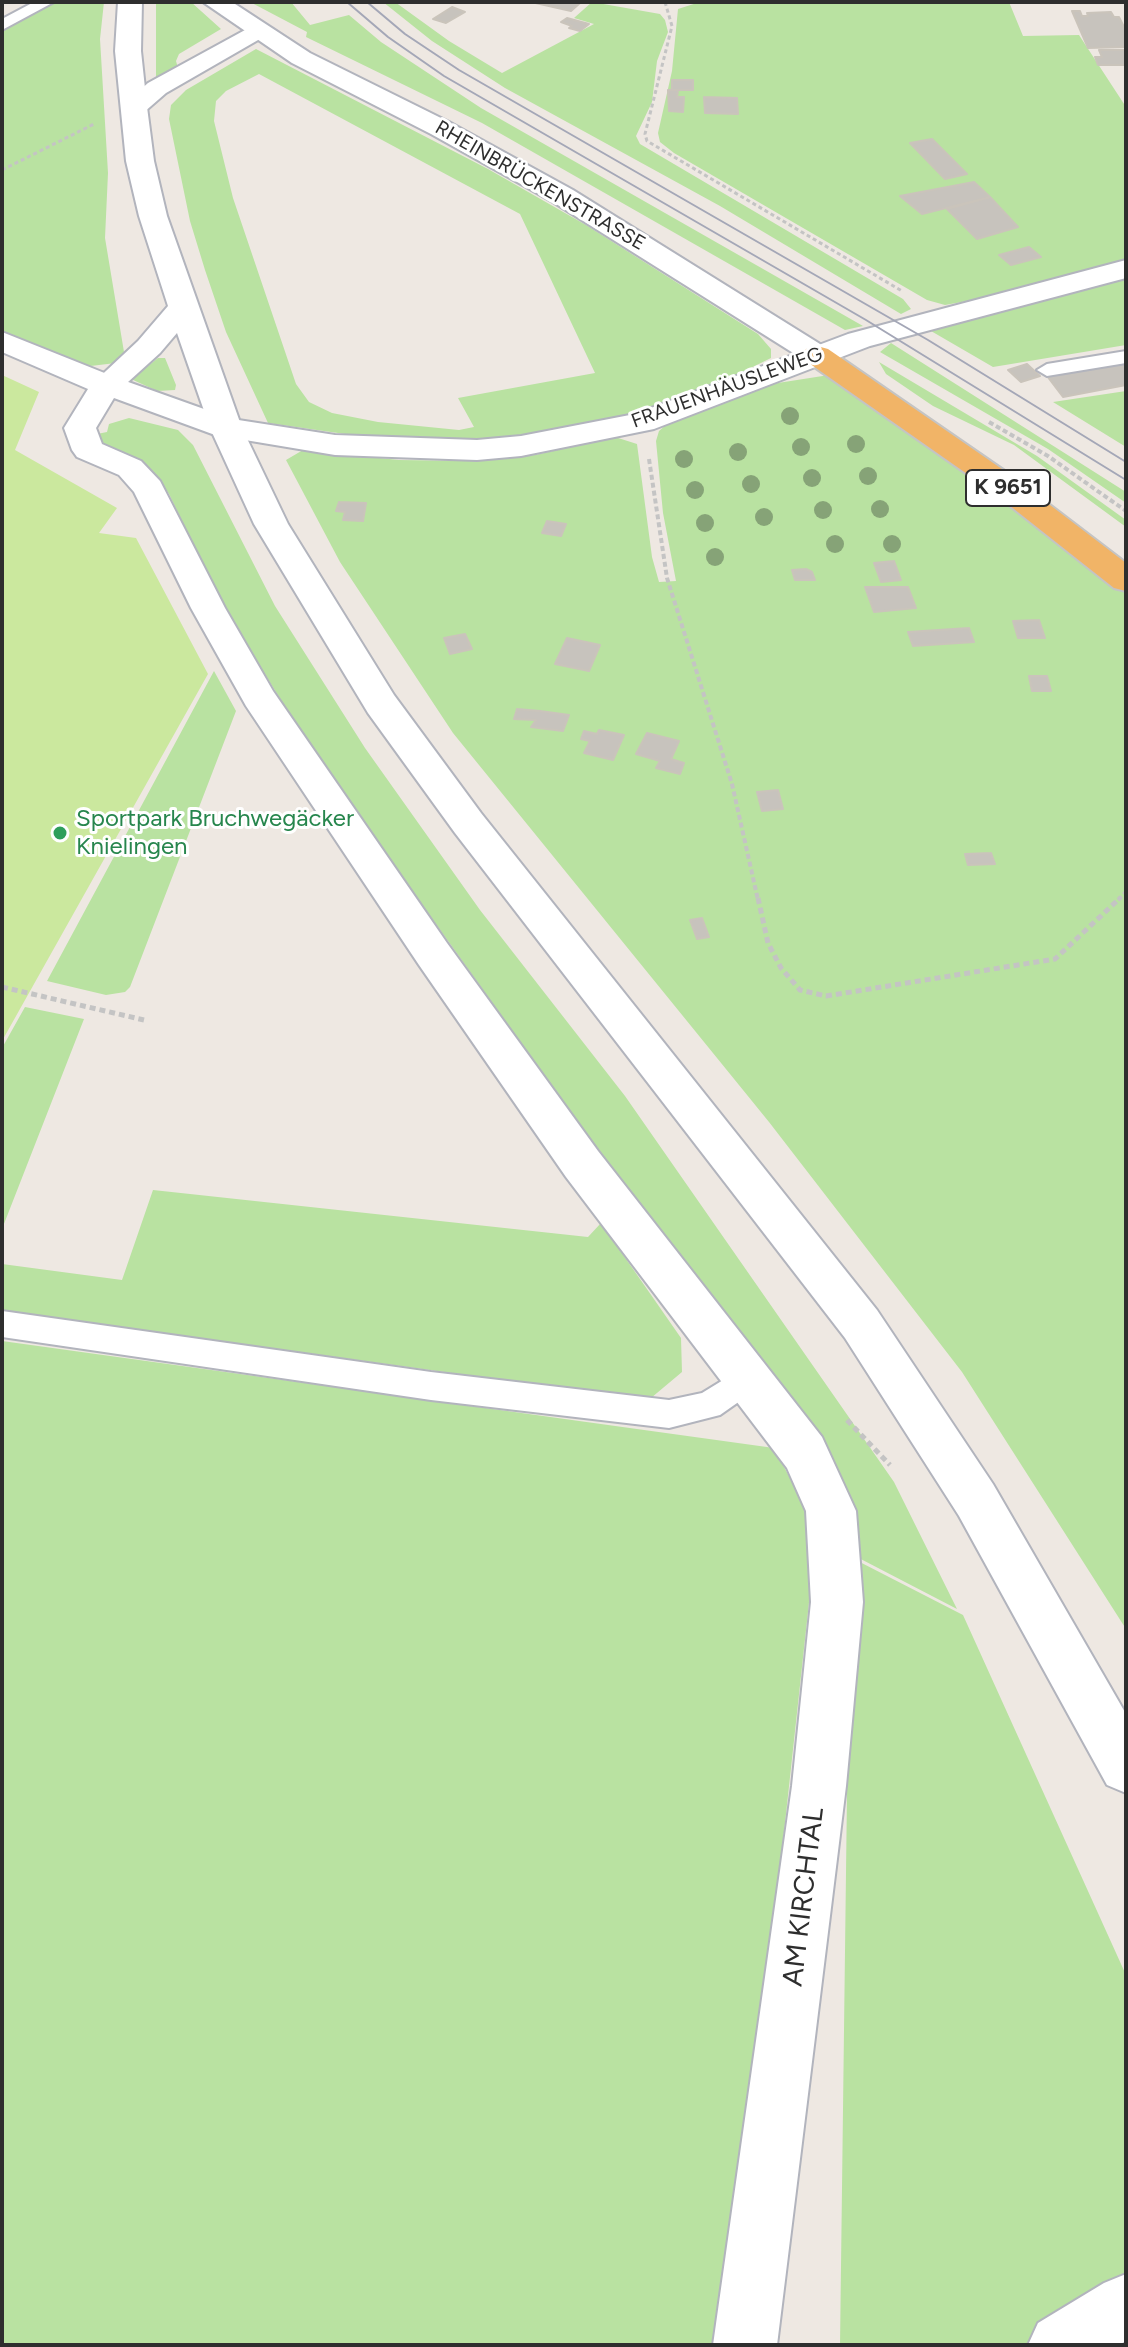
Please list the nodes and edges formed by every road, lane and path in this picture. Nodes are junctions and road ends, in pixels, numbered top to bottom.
1 (46, 2) edge
2 (130, 2) edge
3 (215, 2) edge
4 (665, 2) edge
5 (2, 25) edge
6 (256, 31) junction
7 (134, 107) junction
8 (2, 170) edge
9 (1126, 269) edge
10 (181, 309) junction
11 (945, 315) junction
12 (2, 341) edge
13 (817, 355) junction
14 (1126, 357) edge
15 (1047, 370) dead end
16 (106, 385) junction
17 (643, 422) junction
18 (226, 428) junction
19 (1126, 580) edge
20 (1126, 892) edge
21 (2, 987) edge
22 (144, 1020) dead end
23 (2, 1324) edge
24 (746, 1379) junction
25 (1126, 1766) edge
26 (1126, 2305) edge
27 (745, 2345) edge
28 (1060, 2345) edge

1 - 5 lane
2 - 7 main road
3 - 6 main road, RHEINBRÜCKENSTRASSE / K 9651
4 - 11 path
6 - 7 main road
6 - 13 main road, RHEINBRÜCKENSTRASSE / K 9651
7 - 8 path
7 - 10 main road
9 - 11 main road, FRAUENHÄUSLEWEG
10 - 16 main road
10 - 18 main road
11 - 13 main road, FRAUENHÄUSLEWEG
12 - 16 main road, FRAUENHÄUSLEWEG
13 - 17 main road, FRAUENHÄUSLEWEG
13 - 19 highway, K 9651
14 - 15 lane
16 - 18 main road, FRAUENHÄUSLEWEG
16 - 24 main road, AM KIRCHTAL
17 - 18 main road, FRAUENHÄUSLEWEG
17 - 20 path
18 - 25 main road
21 - 22 path
23 - 24 lane
24 - 27 main road, AM KIRCHTAL
26 - 28 main road

